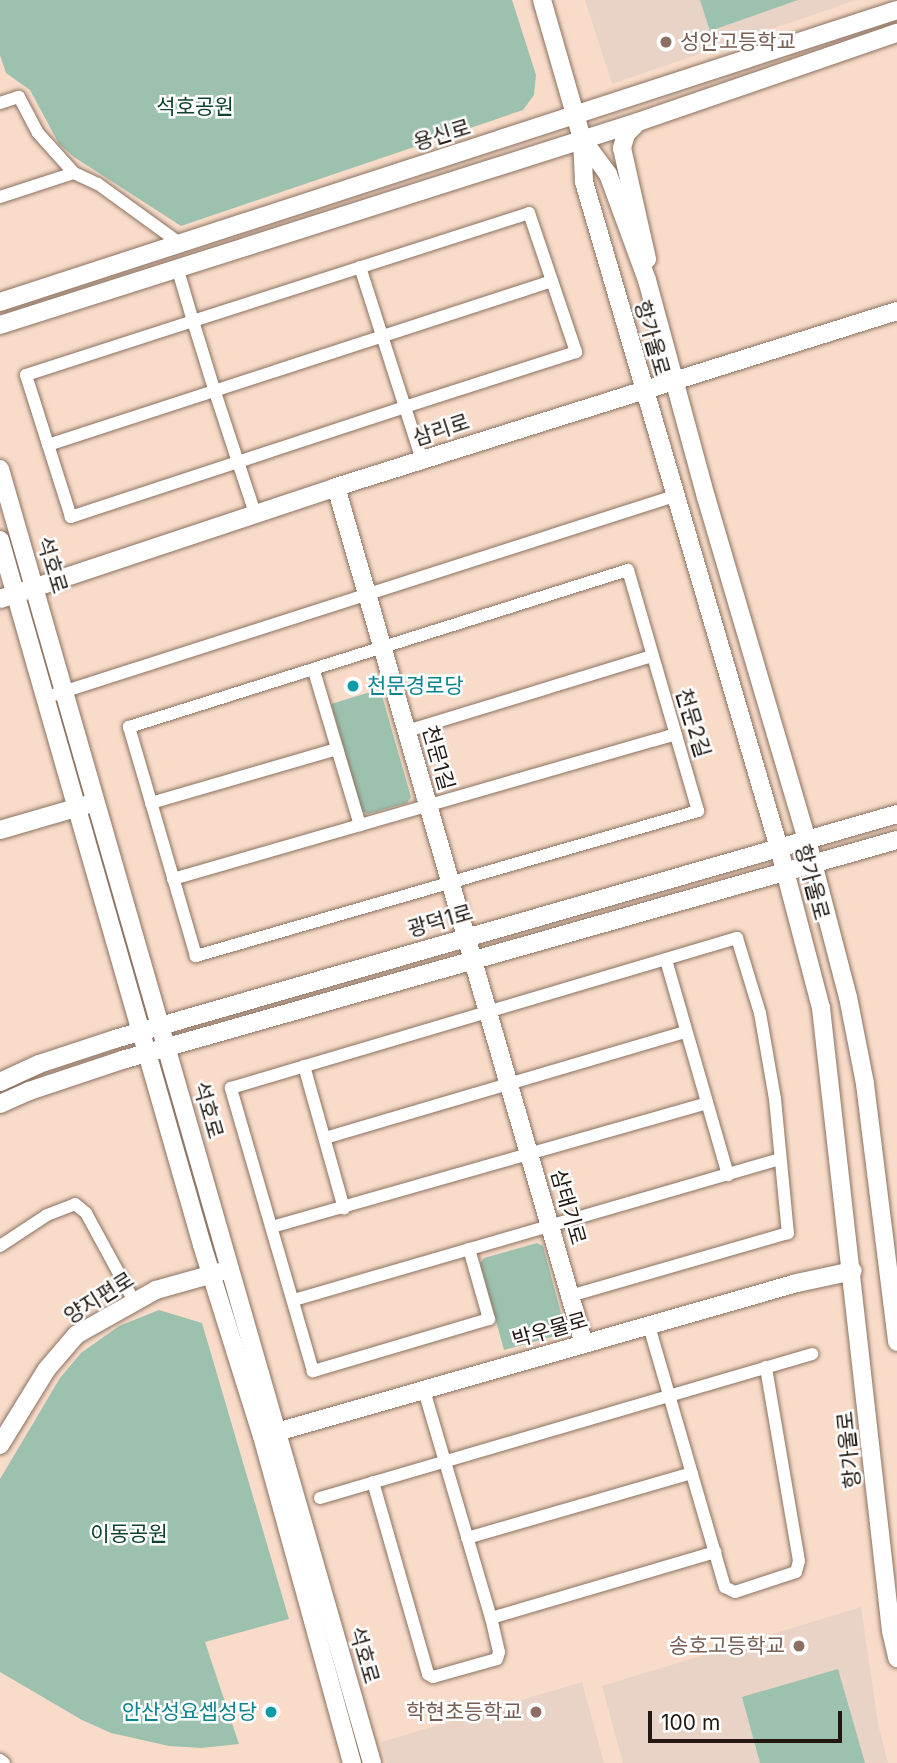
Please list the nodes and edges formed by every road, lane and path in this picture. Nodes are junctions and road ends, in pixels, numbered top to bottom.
1 (542, 0) edge
2 (552, 0) edge
3 (897, 10) edge
4 (551, 27) junction
5 (897, 33) edge
6 (0, 103) edge
7 (576, 116) junction
8 (638, 122) junction
9 (582, 139) junction
10 (74, 173) junction
11 (0, 197) edge
12 (178, 242) junction
13 (177, 267) junction
14 (360, 267) junction
15 (647, 280) junction
16 (552, 281) junction
17 (0, 302) edge
18 (897, 311) edge
19 (193, 321) junction
20 (0, 325) edge
21 (383, 336) junction
22 (675, 381) junction
23 (643, 389) junction
24 (215, 392) junction
25 (405, 407) junction
26 (48, 445) junction
27 (422, 460) junction
28 (238, 462) junction
29 (0, 469) edge
30 (336, 487) junction
31 (674, 496) junction
32 (255, 513) junction
33 (0, 540) edge
34 (36, 587) junction
35 (368, 592) junction
36 (8, 596) edge
37 (383, 649) junction
38 (653, 656) junction
39 (314, 671) junction
40 (66, 691) junction
41 (47, 697) junction
42 (407, 731) junction
43 (676, 734) junction
44 (337, 749) junction
45 (96, 803) junction
46 (151, 803) junction
47 (428, 806) junction
48 (77, 807) junction
49 (897, 814) edge
50 (360, 825) junction
51 (0, 830) edge
52 (807, 840) junction
53 (897, 840) edge
54 (779, 848) junction
55 (813, 864) junction
56 (786, 871) junction
57 (173, 879) junction
58 (449, 882) junction
59 (466, 937) junction
60 (666, 960) junction
61 (473, 962) junction
62 (488, 1012) junction
63 (162, 1027) junction
64 (141, 1032) junction
65 (686, 1032) junction
66 (167, 1048) junction
67 (147, 1054) junction
68 (304, 1066) junction
69 (0, 1082) edge
70 (509, 1084) junction
71 (707, 1103) junction
72 (0, 1104) edge
73 (325, 1138) junction
74 (529, 1154) junction
75 (780, 1159) junction
76 (727, 1175) junction
77 (344, 1208) junction
78 (550, 1226) junction
79 (272, 1227) junction
80 (0, 1246) edge
81 (469, 1249) junction
82 (231, 1270) junction
83 (853, 1271) junction
84 (211, 1274) junction
85 (570, 1296) junction
86 (294, 1300) junction
87 (134, 1301) junction
88 (649, 1326) junction
89 (897, 1342) edge
90 (584, 1344) junction
91 (812, 1354) dead end
92 (766, 1367) junction
93 (424, 1390) junction
94 (670, 1396) junction
95 (270, 1434) junction
96 (0, 1445) edge
97 (445, 1461) junction
98 (692, 1474) junction
99 (373, 1482) junction
100 (320, 1498) dead end
101 (467, 1538) junction
102 (715, 1552) junction
103 (491, 1618) junction
104 (897, 1658) edge
105 (352, 1763) edge
106 (372, 1763) edge

1 - 4 main road, 항가울로
2 - 4 main road
3 - 7 main road, 용신로
4 - 7 main road, 항가울로
5 - 8 main road
6 - 10 street
7 - 9 main road, 항가울로
7 - 12 main road, 용신로
8 - 9 main road
8 - 15 main road
9 - 13 main road
9 - 15 main road, 항가울로
9 - 23 main road, 항가울로
10 - 11 street
10 - 12 street
12 - 17 main road, 용신로
13 - 19 street
13 - 20 main road
14 - 16 street
14 - 19 street
14 - 21 street
15 - 22 main road, 항가울로
16 - 21 street
16 - 25 street
18 - 22 main road, 삼리로
19 - 24 street
19 - 26 street
21 - 24 street
21 - 25 street
22 - 23 main road, 삼리로
22 - 52 main road, 항가울로
23 - 27 main road, 삼리로
23 - 31 main road, 항가울로
24 - 26 street
24 - 28 street
25 - 27 street
25 - 28 street
26 - 28 street
27 - 30 main road, 삼리로
28 - 32 street
29 - 34 main road, 석호로
30 - 32 main road, 삼리로
30 - 35 main road, 천문1길
31 - 35 street
31 - 54 main road, 항가울로
32 - 34 main road, 삼리로
33 - 36 main road, 석호로
34 - 36 main road, 삼리로
34 - 40 main road, 석호로
35 - 37 main road, 천문1길
35 - 40 street
36 - 41 main road, 석호로
37 - 38 street, 천문2길
37 - 39 street, 천문2길
37 - 42 main road, 천문1길
38 - 42 street
38 - 43 street, 천문2길
39 - 44 street
39 - 46 street, 천문2길
40 - 41 street
40 - 45 main road, 석호로
41 - 48 main road, 석호로
42 - 47 main road, 천문1길
43 - 47 street
43 - 58 street, 천문2길
44 - 46 street
44 - 50 street
45 - 48 main road
45 - 63 main road, 석호로
46 - 57 street, 천문2길
47 - 50 street
47 - 58 main road, 천문1길
48 - 51 main road
48 - 64 main road, 석호로
49 - 52 main road, 광덕1로
50 - 57 street
52 - 54 main road, 광덕1로
52 - 55 main road, 항가울로
53 - 55 main road
54 - 56 main road, 항가울로
54 - 59 main road, 광덕1로
55 - 56 main road
55 - 89 main road, 항가울로
56 - 61 main road
56 - 83 main road, 항가울로
57 - 58 street, 천문2길
58 - 59 main road, 천문1길
59 - 61 main road, 삼태기로
59 - 63 main road, 광덕1로
60 - 62 street
60 - 65 street
60 - 75 street
61 - 62 main road, 삼태기로
61 - 66 main road
62 - 68 street
62 - 70 main road, 삼태기로
63 - 64 main road, 광덕1로
63 - 66 main road, 석호로
64 - 67 main road, 석호로
64 - 69 main road, 광덕1로
65 - 70 street
65 - 71 street
66 - 67 main road
66 - 82 main road, 석호로
67 - 72 main road
67 - 84 main road, 석호로
68 - 73 street
68 - 79 street
70 - 73 street
70 - 74 main road, 삼태기로
71 - 74 street
71 - 76 street
73 - 77 street
74 - 77 street
74 - 78 main road, 삼태기로
75 - 76 street
75 - 85 street
76 - 78 street
77 - 79 street
78 - 81 street
78 - 85 main road, 삼태기로
79 - 86 street
80 - 87 street
81 - 86 street
81 - 86 street
82 - 84 main road, 양지편로
82 - 95 main road, 석호로
83 - 88 main road, 박우물로
83 - 104 main road, 항가울로
84 - 87 main road, 양지편로
84 - 95 main road, 석호로
85 - 90 main road, 삼태기로
87 - 96 main road, 양지편로
88 - 90 main road, 박우물로
88 - 94 street
90 - 93 main road, 박우물로
91 - 92 street
92 - 94 street
92 - 102 street
93 - 95 main road, 박우물로
93 - 97 street
94 - 97 street
94 - 98 street
95 - 105 main road, 석호로
95 - 106 main road, 석호로
97 - 99 street
97 - 101 street
98 - 101 street
98 - 102 street
99 - 100 street
99 - 103 street
101 - 103 street
102 - 103 street

